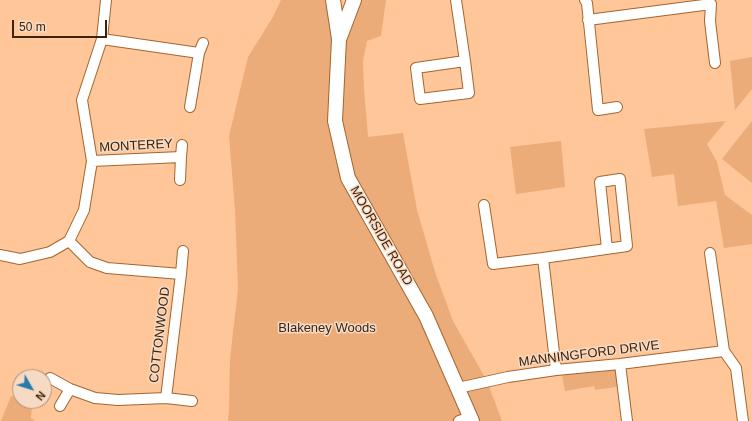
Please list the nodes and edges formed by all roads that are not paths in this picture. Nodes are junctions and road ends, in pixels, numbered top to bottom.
1 (106, 0) edge
2 (333, 0) edge
3 (340, 0) edge
4 (354, 0) edge
5 (456, 0) edge
6 (586, 0) edge
7 (588, 20) junction
8 (102, 39) junction
9 (339, 39) junction
10 (203, 43) dead end
11 (199, 54) junction
12 (465, 62) junction
13 (715, 63) dead end
14 (190, 107) dead end
15 (617, 107) dead end
16 (182, 145) dead end
17 (181, 157) junction
18 (92, 161) junction
19 (180, 180) dead end
20 (484, 205) dead end
21 (69, 241) junction
22 (607, 249) junction
23 (183, 251) dead end
24 (710, 252) dead end
25 (0, 255) edge
26 (543, 258) junction
27 (181, 274) junction
28 (724, 351) junction
29 (620, 364) junction
30 (556, 370) junction
31 (52, 379) edge
32 (458, 388) junction
33 (70, 389) junction
34 (166, 398) junction
35 (192, 401) dead end
36 (60, 406) dead end
37 (467, 420) edge
38 (627, 421) edge
39 (743, 421) edge

1 - 8 street
2 - 9 street, MOORSIDE ROAD
3 - 4 street, MOORSIDE ROAD
4 - 9 street, MOORSIDE ROAD
5 - 12 street
6 - 7 street
7 - 13 street
7 - 15 street
8 - 11 street
8 - 18 street
9 - 32 street, MOORSIDE ROAD
10 - 11 street
11 - 14 street
12 - 12 street
16 - 17 street, MONTEREY
17 - 18 street, MONTEREY
17 - 19 street, MONTEREY
18 - 21 street
20 - 26 street
21 - 25 street
21 - 27 street, COTTONWOOD
22 - 22 street
22 - 26 street
23 - 27 street
24 - 28 street
26 - 30 street
27 - 34 street, COTTONWOOD
28 - 29 street, MANNINGFORD DRIVE
28 - 39 street
29 - 30 street, MANNINGFORD DRIVE
29 - 38 street
30 - 32 street, MANNINGFORD DRIVE
31 - 33 street, COTTONWOOD
32 - 37 street, MOORSIDE ROAD
33 - 34 street, COTTONWOOD
33 - 36 street
34 - 35 street

